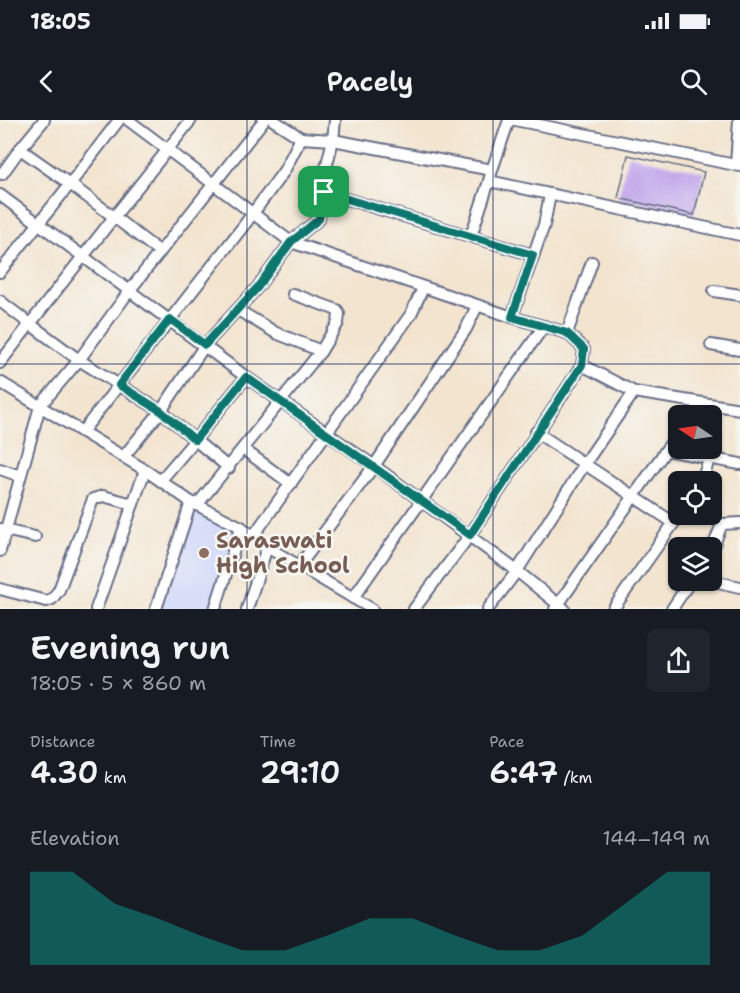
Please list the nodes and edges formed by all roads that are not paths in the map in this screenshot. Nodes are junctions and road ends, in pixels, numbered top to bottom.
1 (44, 120) edge
2 (119, 120) edge
3 (128, 120) edge
4 (191, 120) edge
5 (264, 120) edge
6 (273, 120) edge
7 (335, 120) edge
8 (509, 120) edge
9 (515, 120) edge
10 (739, 120) edge
11 (302, 138) junction
12 (333, 140) junction
13 (20, 149) junction
14 (167, 150) junction
15 (738, 165) edge
16 (1, 175) edge
17 (490, 176) junction
18 (70, 184) junction
19 (213, 185) junction
20 (324, 192) junction
21 (0, 195) edge
22 (550, 195) junction
23 (252, 214) junction
24 (114, 217) junction
25 (38, 222) junction
26 (740, 235) edge
27 (471, 236) junction
28 (291, 242) junction
29 (160, 252) junction
30 (83, 255) junction
31 (533, 255) junction
32 (592, 262) dead end
33 (0, 272) edge
34 (423, 288) junction
35 (130, 290) junction
36 (714, 291) dead end
37 (293, 294) dead end
38 (740, 295) edge
39 (0, 301) edge
40 (477, 306) junction
41 (238, 310) junction
42 (512, 317) junction
43 (170, 319) junction
44 (30, 324) junction
45 (544, 326) junction
46 (567, 333) junction
47 (205, 345) junction
48 (711, 345) dead end
49 (740, 350) edge
50 (321, 351) junction
51 (79, 360) junction
52 (0, 363) edge
53 (582, 365) junction
54 (246, 377) junction
55 (0, 382) edge
56 (119, 385) junction
57 (634, 392) junction
58 (282, 402) junction
59 (701, 403) joint
60 (40, 406) junction
61 (740, 409) edge
62 (161, 411) junction
63 (82, 432) junction
64 (536, 432) junction
65 (326, 433) junction
66 (195, 440) junction
67 (668, 447) edge
68 (243, 450) junction
69 (666, 450) joint
70 (124, 456) junction
71 (709, 459) joint
72 (740, 464) edge
73 (584, 465) junction
74 (374, 466) junction
75 (228, 468) junction
76 (0, 469) edge
77 (145, 470) junction
78 (705, 471) edge
79 (20, 476) junction
80 (161, 480) junction
81 (291, 484) junction
82 (632, 497) junction
83 (422, 500) junction
84 (133, 504) junction
85 (194, 504) junction
86 (668, 515) edge
87 (740, 523) edge
88 (673, 525) edge
89 (241, 527) junction
90 (3, 530) edge
91 (254, 535) junction
92 (470, 535) junction
93 (35, 537) dead end
94 (717, 537) edge
95 (267, 547) junction
96 (0, 551) edge
97 (299, 566) junction
98 (517, 571) junction
99 (722, 583) edge
100 (740, 587) edge
101 (0, 589) edge
102 (684, 591) edge
103 (353, 598) junction
104 (366, 607) edge
105 (559, 608) edge
106 (96, 609) edge
107 (156, 609) edge
108 (215, 609) edge
109 (248, 609) edge
110 (414, 609) edge
111 (488, 609) edge
112 (613, 609) edge
113 (672, 609) edge

1 - 13 street
2 - 18 street
3 - 14 street
4 - 14 street
5 - 19 street
6 - 11 street
7 - 12 street
8 - 17 street
9 - 15 street
10 - 15 street
11 - 12 street
11 - 23 street
12 - 17 street
12 - 20 street
13 - 16 street
13 - 18 street
14 - 19 street
14 - 24 street
17 - 22 street
17 - 27 street
18 - 24 street
18 - 25 street
19 - 23 street
19 - 29 street
20 - 27 street
20 - 28 street
21 - 25 street
22 - 26 street
22 - 31 street
23 - 28 street
23 - 43 street
24 - 29 street
24 - 30 street
25 - 30 street
25 - 33 street
27 - 31 street
28 - 34 street
28 - 41 street
29 - 35 street
30 - 35 street
30 - 44 street
31 - 42 street
32 - 46 street
34 - 40 street
34 - 65 street
35 - 43 street
35 - 51 street
36 - 38 street
37 - 50 street
39 - 44 street
40 - 42 street
40 - 74 street
41 - 47 street
41 - 50 street
42 - 45 street
43 - 47 street
43 - 56 street
44 - 51 street
44 - 52 street
45 - 46 street
45 - 83 street
46 - 53 street
47 - 54 street
47 - 62 street
48 - 49 street
50 - 58 street
51 - 56 street
51 - 60 street
53 - 57 street
53 - 64 street
54 - 58 street
54 - 66 street
55 - 60 street
56 - 62 street
56 - 63 street
57 - 59 street
57 - 73 street
58 - 65 street
58 - 68 street
59 - 61 street
60 - 63 street
60 - 79 street
62 - 66 street
62 - 70 street
63 - 70 street
64 - 73 street
64 - 92 street
65 - 74 street
65 - 81 street
66 - 75 street
66 - 80 street
67 - 69 street
68 - 75 street
68 - 81 street
69 - 82 street
70 - 77 street
71 - 72 street
71 - 78 street
73 - 82 street
73 - 98 street
74 - 83 street
74 - 97 street
75 - 85 street
76 - 79 street
77 - 80 street
77 - 84 street
79 - 90 street
80 - 85 street
81 - 91 street
82 - 86 street
82 - 105 street
83 - 92 street
83 - 103 street
84 - 101 street
84 - 106 street
85 - 89 street
85 - 107 street
87 - 94 street
88 - 112 street
89 - 91 street
89 - 108 street
90 - 93 street
90 - 96 street
91 - 95 street
92 - 98 street
92 - 110 street
95 - 97 street
95 - 109 street
97 - 103 street
98 - 105 street
98 - 111 street
99 - 100 street
102 - 113 street
103 - 104 street

